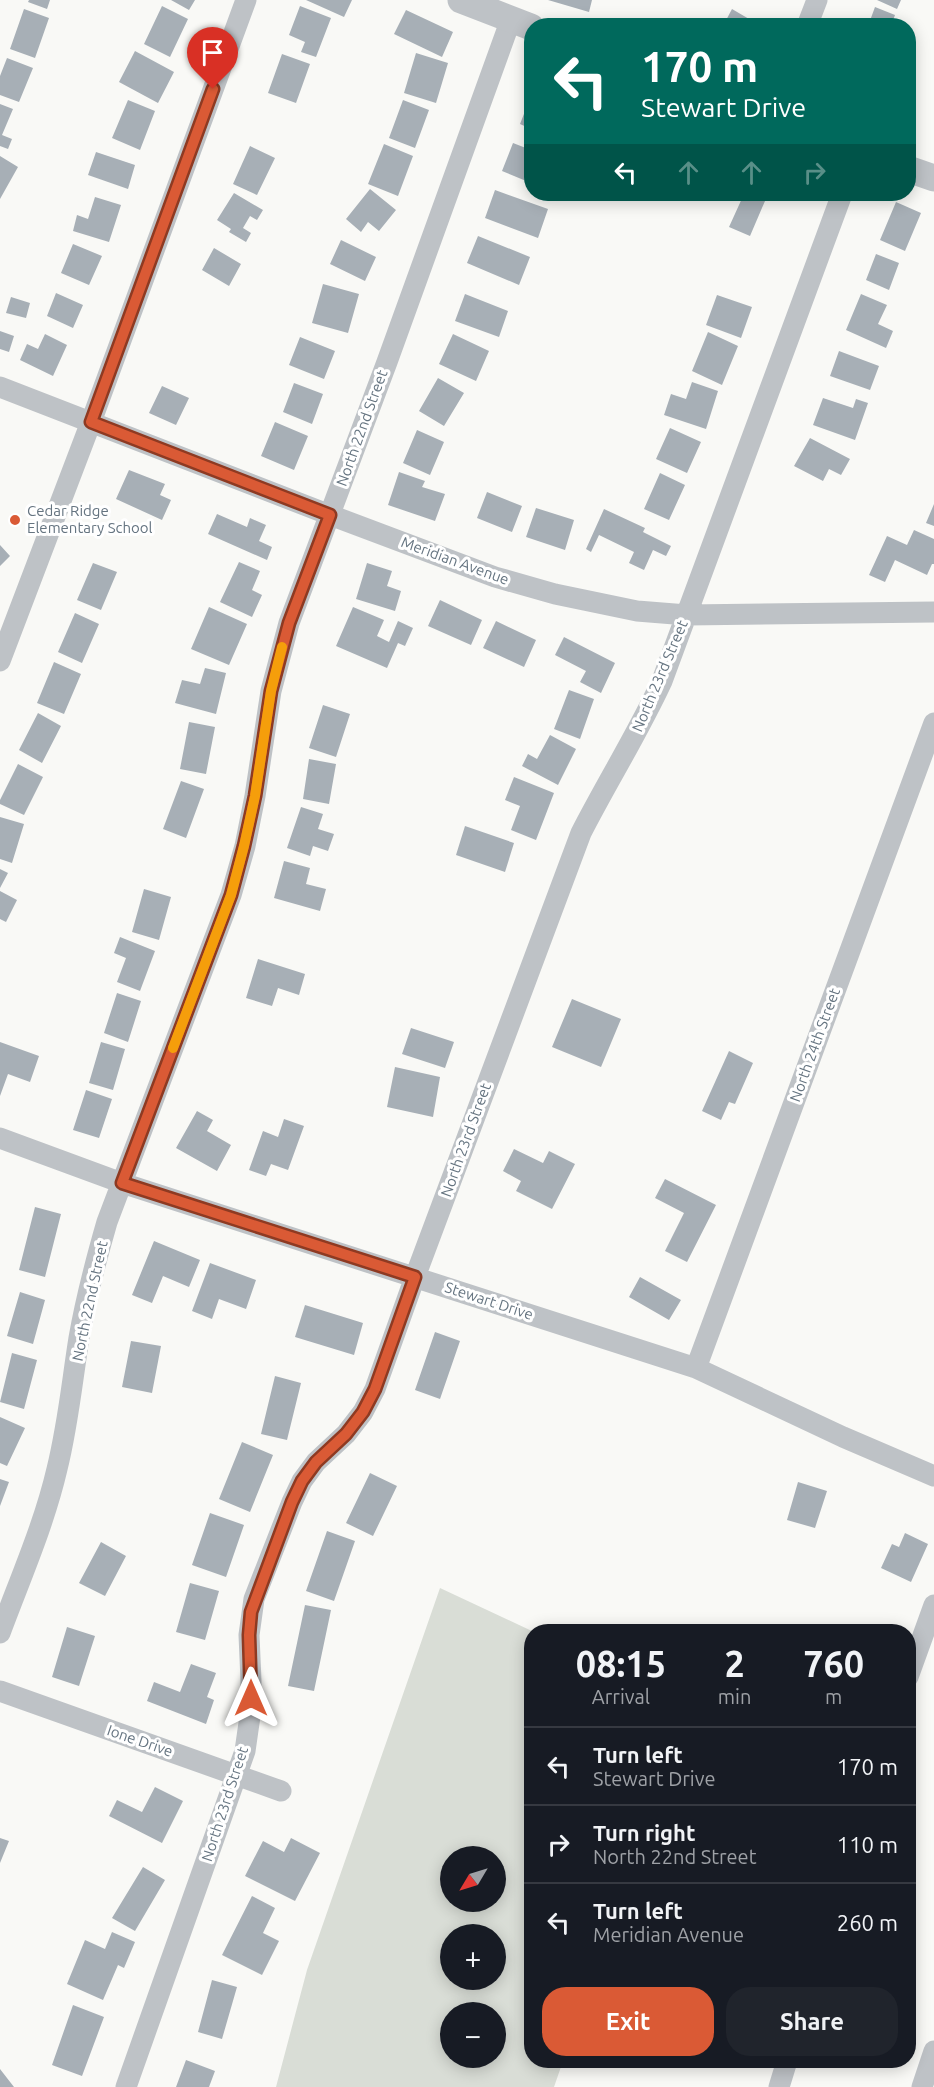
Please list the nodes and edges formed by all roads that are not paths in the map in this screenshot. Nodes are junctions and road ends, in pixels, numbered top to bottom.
1 (246, 0) edge
2 (817, 0) edge
3 (473, 2) edge
4 (810, 18) edge
5 (521, 23) edge
6 (839, 201) edge
7 (0, 387) edge
8 (91, 422) junction
9 (330, 515) junction
10 (934, 612) edge
11 (687, 615) junction
12 (0, 661) edge
13 (934, 723) edge
14 (0, 1138) edge
15 (122, 1183) junction
16 (415, 1277) junction
17 (696, 1368) junction
18 (934, 1476) edge
19 (934, 1605) edge
20 (0, 1633) edge
21 (916, 1655) edge
22 (0, 1691) edge
23 (237, 1775) junction
24 (280, 1791) dead end
25 (934, 2051) edge
26 (785, 2068) edge
27 (126, 2087) edge
28 (779, 2087) edge
29 (922, 2087) edge

1 - 8 street
2 - 4 street
3 - 5 street
5 - 9 street, North 22nd Street
6 - 11 street, North 23rd Street
7 - 8 street, Meridian Avenue
8 - 9 street, Meridian Avenue
8 - 12 street
9 - 11 street, Meridian Avenue
9 - 15 street, North 22nd Street
10 - 11 street, Meridian Avenue
11 - 16 street, North 23rd Street
13 - 17 street, North 24th Street
14 - 15 street, Stewart Drive
15 - 16 street, Stewart Drive
15 - 20 street, North 22nd Street
16 - 17 street, Stewart Drive
16 - 23 street, North 23rd Street
17 - 18 street, Stewart Drive
19 - 21 street
22 - 23 street, Ione Drive
23 - 24 street, Ione Drive
23 - 27 street, North 23rd Street
25 - 29 street
26 - 28 street

